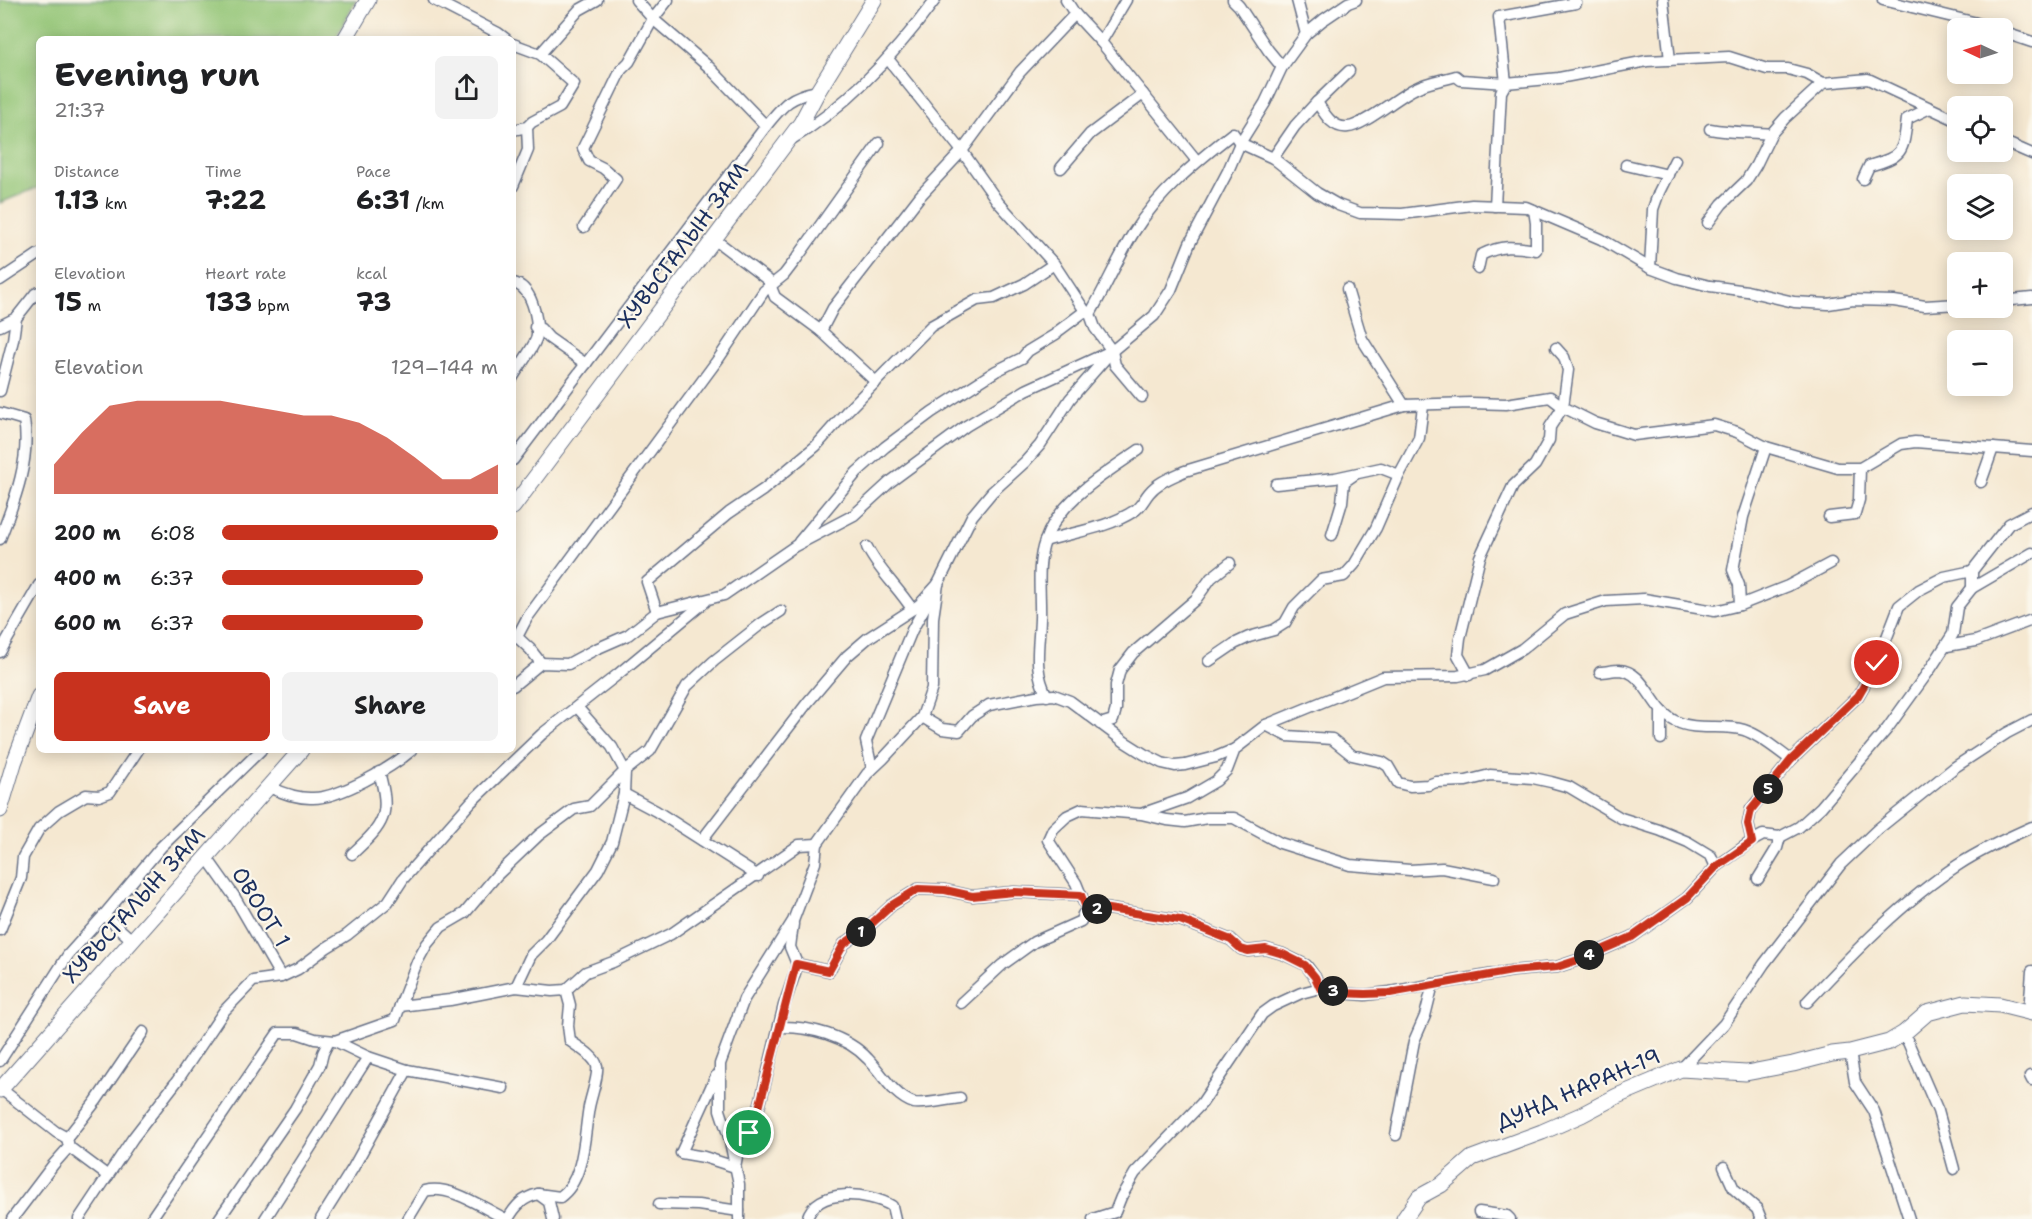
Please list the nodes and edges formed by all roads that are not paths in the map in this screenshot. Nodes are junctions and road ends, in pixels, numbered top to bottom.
1 (368, 0) edge
2 (434, 0) edge
3 (597, 0) edge
4 (636, 0) edge
5 (668, 0) edge
6 (874, 0) edge
7 (935, 0) edge
8 (1066, 0) edge
9 (1126, 0) edge
10 (1233, 0) edge
11 (1297, 0) edge
12 (1356, 0) edge
13 (1664, 0) edge
14 (1882, 0) edge
15 (1576, 3) dead end
16 (1076, 14) junction
17 (1956, 18) edge
18 (653, 19) junction
19 (1306, 34) junction
20 (347, 36) edge
21 (502, 36) edge
22 (2013, 36) edge
23 (1101, 42) junction
24 (2032, 42) edge
25 (516, 45) edge
26 (540, 54) junction
27 (888, 59) junction
28 (1670, 60) junction
29 (1282, 67) junction
30 (1349, 71) dead end
31 (1506, 83) junction
32 (1823, 83) junction
33 (818, 92) junction
34 (1143, 94) junction
35 (1317, 102) junction
36 (1930, 108) junction
37 (1947, 116) edge
38 (766, 126) junction
39 (527, 127) junction
40 (516, 129) edge
41 (1710, 129) dead end
42 (1771, 135) junction
43 (789, 140) junction
44 (1240, 143) junction
45 (879, 144) dead end
46 (2013, 146) edge
47 (962, 151) junction
48 (2032, 154) edge
49 (1273, 158) junction
50 (1675, 160) dead end
51 (1197, 161) junction
52 (1626, 165) dead end
53 (1061, 168) dead end
54 (1668, 175) junction
55 (516, 179) edge
56 (1863, 179) dead end
57 (1495, 206) junction
58 (1534, 210) junction
59 (1708, 223) dead end
60 (584, 227) dead end
61 (714, 239) junction
62 (36, 256) edge
63 (1054, 264) junction
64 (1650, 268) junction
65 (1478, 269) dead end
66 (0, 280) edge
67 (516, 284) edge
68 (770, 286) junction
69 (1347, 289) dead end
70 (36, 294) edge
71 (2032, 298) edge
72 (2013, 300) edge
73 (1947, 305) edge
74 (1088, 312) junction
75 (16, 318) junction
76 (0, 326) edge
77 (535, 327) junction
78 (822, 331) junction
79 (1556, 348) dead end
80 (1112, 351) junction
81 (586, 364) junction
82 (516, 371) edge
83 (876, 382) junction
84 (0, 391) edge
85 (1142, 397) dead end
86 (1404, 405) junction
87 (1423, 406) junction
88 (1563, 407) junction
89 (0, 413) edge
90 (1766, 447) junction
91 (1993, 448) junction
92 (1139, 450) dead end
93 (2032, 451) edge
94 (516, 456) edge
95 (1860, 468) junction
96 (1357, 473) junction
97 (1399, 475) junction
98 (1981, 482) dead end
99 (1276, 484) dead end
100 (516, 503) edge
101 (2032, 512) edge
102 (1829, 517) dead end
103 (1332, 535) dead end
104 (0, 539) edge
105 (1045, 541) junction
106 (795, 546) junction
107 (867, 547) dead end
108 (2032, 553) edge
109 (1230, 563) dead end
110 (1831, 563) dead end
111 (1972, 571) junction
112 (938, 584) junction
113 (1972, 588) junction
114 (36, 590) edge
115 (705, 602) junction
116 (1740, 605) junction
117 (912, 609) junction
118 (781, 611) dead end
119 (657, 612) junction
120 (2032, 620) edge
121 (1947, 646) junction
122 (0, 652) edge
123 (1209, 661) dead end
124 (541, 663) junction
125 (1600, 672) dead end
126 (1469, 675) junction
127 (516, 684) edge
128 (1047, 696) junction
129 (36, 704) edge
130 (576, 707) junction
131 (1661, 713) junction
132 (922, 717) junction
133 (2032, 720) edge
134 (1100, 724) junction
135 (1266, 725) junction
136 (1661, 739) dead end
137 (1235, 749) junction
138 (136, 753) edge
139 (258, 753) edge
140 (298, 753) edge
141 (408, 753) edge
142 (1791, 760) junction
143 (872, 769) junction
144 (625, 771) junction
145 (379, 772) junction
146 (268, 787) junction
147 (624, 794) junction
148 (0, 810) edge
149 (1141, 814) junction
150 (2032, 827) edge
151 (1780, 837) junction
152 (702, 840) junction
153 (1752, 842) junction
154 (817, 844) junction
155 (352, 854) dead end
156 (207, 858) junction
157 (1716, 867) junction
158 (758, 876) junction
159 (1494, 878) dead end
160 (1758, 879) dead end
161 (1081, 895) junction
162 (1094, 910) junction
163 (104, 915) junction
164 (793, 921) junction
165 (0, 930) edge
166 (133, 941) junction
167 (796, 964) junction
168 (2032, 971) edge
169 (281, 977) junction
170 (1433, 984) junction
171 (516, 987) junction
172 (1320, 988) junction
173 (566, 990) junction
174 (1807, 1002) dead end
175 (961, 1003) dead end
176 (400, 1006) junction
177 (2030, 1012) edge
178 (779, 1027) junction
179 (143, 1032) dead end
180 (1904, 1033) junction
181 (332, 1041) junction
182 (1850, 1052) junction
183 (368, 1057) junction
184 (0, 1061) edge
185 (720, 1064) junction
186 (1681, 1069) junction
187 (407, 1070) junction
188 (503, 1088) dead end
189 (0, 1089) edge
190 (960, 1098) dead end
191 (1396, 1135) dead end
192 (68, 1143) junction
193 (735, 1167) junction
194 (1724, 1167) dead end
195 (1954, 1169) dead end
196 (108, 1176) junction
197 (538, 1194) junction
198 (659, 1204) dead end
199 (1479, 1212) dead end
200 (739, 1215) edge
201 (12, 1219) edge
202 (79, 1219) edge
203 (151, 1219) edge
204 (219, 1219) edge
205 (265, 1219) edge
206 (321, 1219) edge
207 (408, 1219) edge
208 (507, 1219) edge
209 (554, 1219) edge
210 (807, 1219) edge
211 (895, 1219) edge
212 (1094, 1219) edge
213 (1404, 1219) edge
214 (1510, 1219) edge
215 (1761, 1219) edge
216 (1910, 1219) edge

1 - 20 main road
2 - 21 street
3 - 26 street
4 - 18 street
5 - 18 street
6 - 33 main road, ХУВЬСГАЛЫН ЗАМ
7 - 27 street
8 - 16 street
9 - 23 street
10 - 29 street
11 - 19 street
12 - 19 street
13 - 28 street
14 - 17 street
15 - 31 street
16 - 23 street
16 - 47 street
18 - 38 street
18 - 60 street
19 - 29 street
22 - 24 street
23 - 34 street
25 - 26 street
26 - 39 street
27 - 43 street
27 - 47 street
28 - 31 street
28 - 32 street
29 - 44 street
30 - 35 street
31 - 35 street
31 - 57 street
32 - 36 street
32 - 42 street
33 - 38 street
33 - 43 main road, ХУВЬСГАЛЫН ЗАМ
34 - 51 street
34 - 53 street
35 - 49 street
36 - 37 street
36 - 56 street
38 - 81 street
39 - 40 street
39 - 55 street
41 - 42 street
42 - 59 street
43 - 61 main road, ХУВЬСГАЛЫН ЗАМ
44 - 49 street
44 - 51 street
44 - 80 street
45 - 68 street
46 - 48 street
47 - 63 street
47 - 78 street
49 - 57 street
50 - 54 street
51 - 74 street
52 - 54 street
54 - 64 street
57 - 58 street
58 - 64 street
58 - 65 street
61 - 68 street
61 - 100 main road, ХУВЬСГАЛЫН ЗАМ
62 - 66 street
63 - 74 street
63 - 83 street
64 - 73 street
67 - 77 street
68 - 78 street
68 - 124 street
69 - 86 street
70 - 75 street
71 - 72 street
74 - 80 street
74 - 106 street
75 - 76 street
75 - 84 street
77 - 81 street
77 - 82 street
78 - 83 street
79 - 88 street
80 - 85 street
80 - 106 street
80 - 112 street
81 - 94 street
83 - 119 street
86 - 87 street
86 - 105 street
87 - 88 street
87 - 97 street
88 - 90 street
88 - 126 street
89 - 104 street
90 - 95 street
90 - 116 street
91 - 93 street
91 - 95 street
91 - 98 street
92 - 105 street
95 - 102 street
96 - 97 street
96 - 99 street
96 - 103 street
97 - 123 street
101 - 111 street
105 - 128 street
106 - 115 street
107 - 117 street
108 - 113 street
109 - 134 street
110 - 116 street
111 - 113 street
111 - 142 street
112 - 117 street
112 - 132 street
112 - 143 street
113 - 121 street
114 - 122 street
115 - 119 street
115 - 130 street
116 - 126 street
117 - 152 street
118 - 144 street
119 - 124 street
120 - 121 street
121 - 151 street
124 - 127 street
125 - 131 street
126 - 135 street
128 - 132 street
128 - 134 street
129 - 148 main road
130 - 144 street
130 - 169 street
131 - 136 street
131 - 142 street
132 - 143 street
133 - 186 street
134 - 137 street
135 - 137 street
135 - 157 street
137 - 149 street
138 - 165 street
139 - 163 street
140 - 146 main road, ХУВЬСГАЛЫН ЗАМ
141 - 145 street
142 - 153 street
143 - 154 street
144 - 147 street
144 - 176 street
145 - 146 street
145 - 155 street
146 - 156 main road, ХУВЬСГАЛЫН ЗАМ
147 - 152 street
147 - 171 street
149 - 159 street
149 - 161 street
150 - 174 street
151 - 153 street
151 - 160 street
152 - 158 street
153 - 157 street
154 - 158 street
154 - 164 street
156 - 166 main road, ХУВЬСГАЛЫН ЗАМ
156 - 169 street, ОВООТ 1
157 - 170 street
158 - 173 street
161 - 162 street
161 - 167 street
162 - 172 street
162 - 175 street
163 - 166 street
163 - 184 street
164 - 167 street
164 - 185 street
166 - 189 main road, ХУВЬСГАЛЫН ЗАМ
167 - 178 street
168 - 177 street
169 - 196 street
170 - 172 street
170 - 191 street
171 - 173 street
171 - 176 street
172 - 212 street
173 - 197 street
176 - 181 street
177 - 180 main road, ДУНД НАРАН-19
178 - 190 street
178 - 193 street
179 - 192 street
180 - 182 main road, ДУНД НАРАН-19
180 - 195 street
181 - 183 street
181 - 203 street
181 - 204 street
182 - 186 main road, ДУНД НАРАН-19
182 - 216 street
183 - 187 street
183 - 205 street
185 - 193 street
185 - 193 street
186 - 213 main road, ДУНД НАРАН-19
187 - 188 street
187 - 206 street
189 - 192 street
192 - 196 street
192 - 201 street
193 - 200 street
194 - 215 street
196 - 202 street
197 - 208 street
197 - 209 street
198 - 200 street
199 - 214 street
207 - 208 street
210 - 211 street

